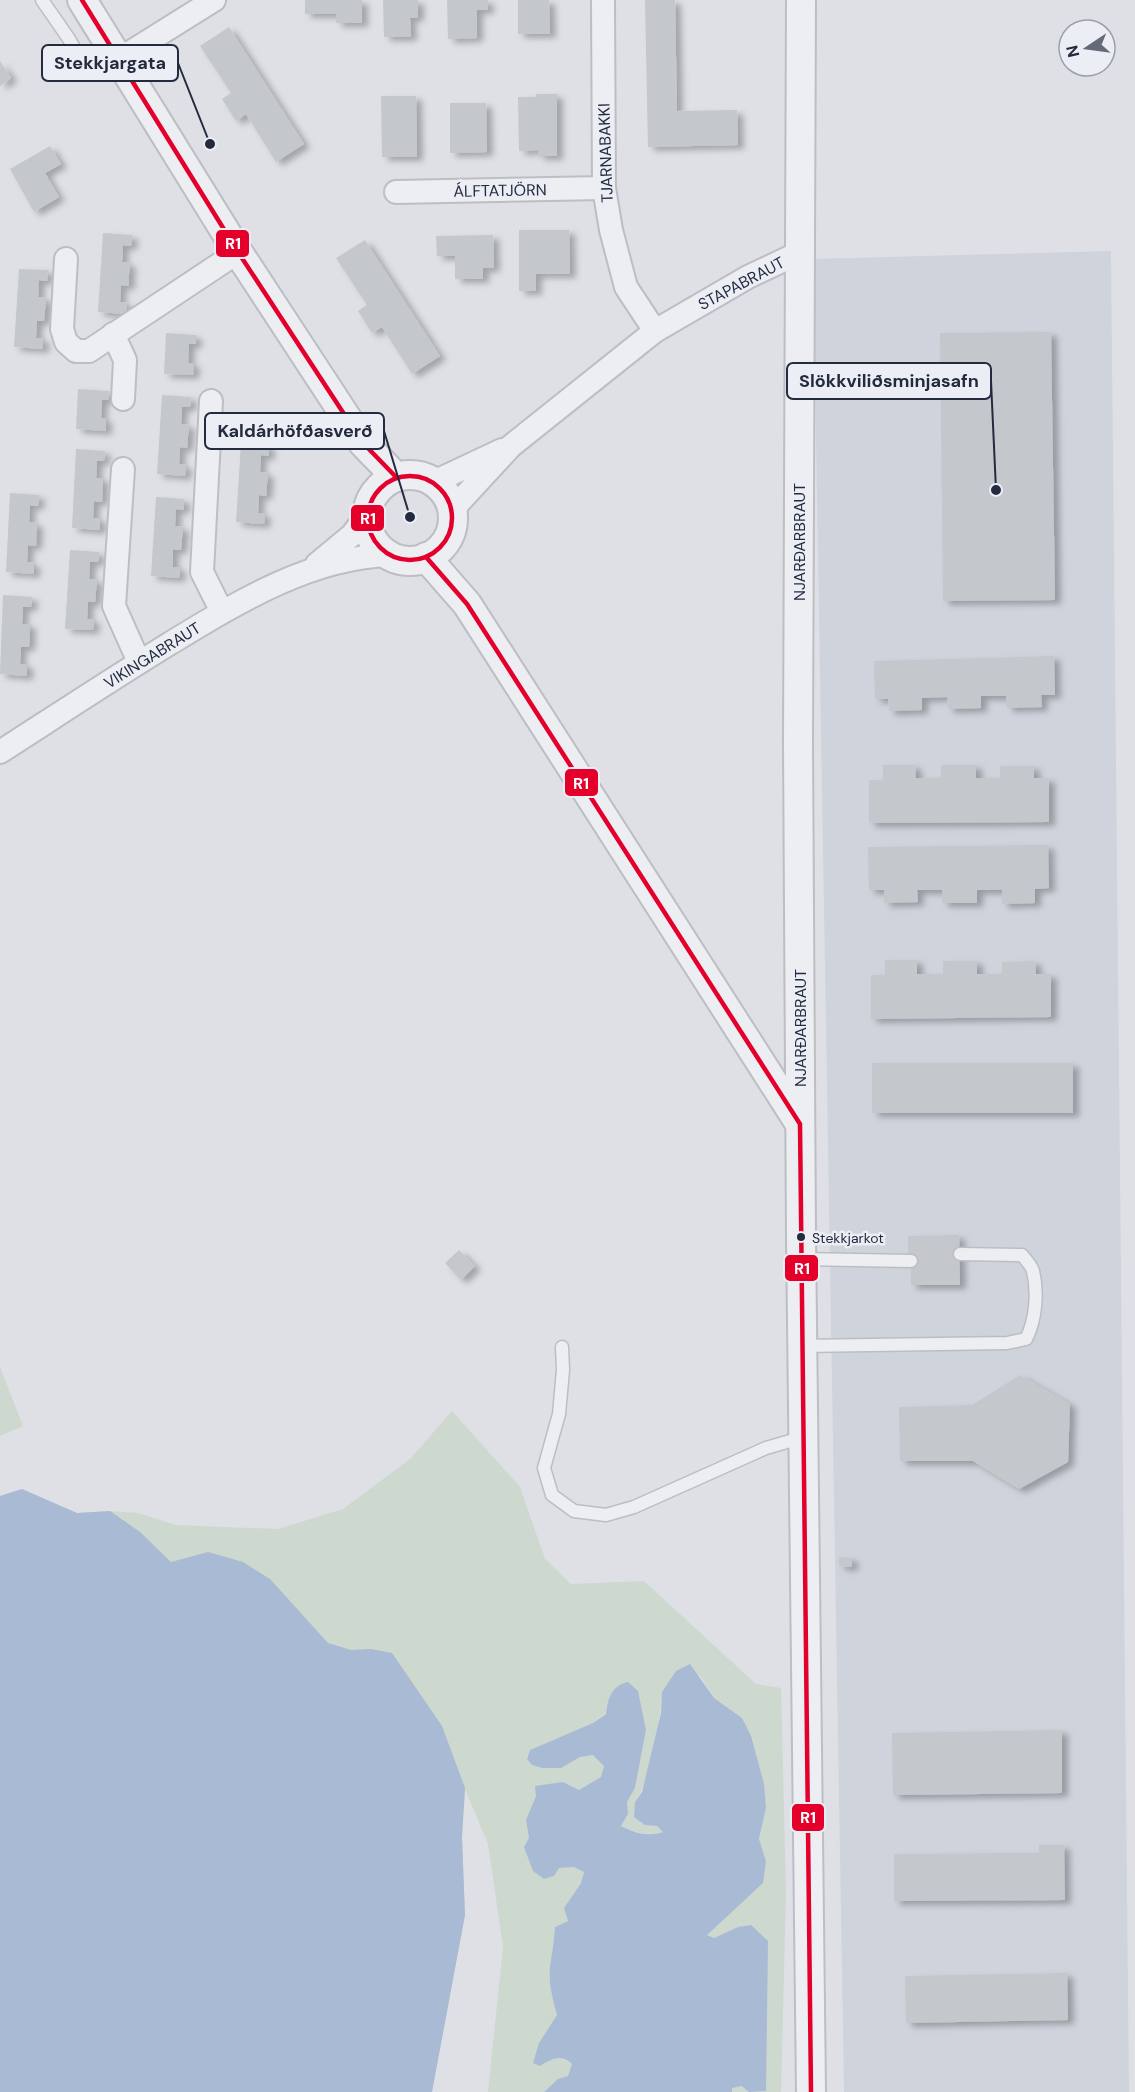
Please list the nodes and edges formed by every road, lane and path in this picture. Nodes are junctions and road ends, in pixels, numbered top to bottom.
1 (42, 0) edge
2 (82, 0) edge
3 (214, 0) edge
4 (603, 0) edge
5 (801, 0) edge
6 (118, 60) junction
7 (604, 188) junction
8 (396, 192) dead end
9 (238, 252) junction
10 (801, 252) junction
11 (66, 259) dead end
12 (655, 331) junction
13 (113, 334) junction
14 (123, 399) dead end
15 (211, 401) dead end
16 (511, 446) junction
17 (123, 469) dead end
18 (434, 482) junction
19 (379, 495) junction
20 (452, 510) junction
21 (435, 550) junction
22 (390, 555) junction
23 (311, 569) junction
24 (222, 612) junction
25 (139, 662) junction
26 (0, 752) edge
27 (800, 1124) junction
28 (960, 1254) dead end
29 (801, 1259) junction
30 (911, 1261) dead end
31 (802, 1346) junction
32 (562, 1347) dead end
33 (804, 1437) junction
34 (811, 2092) edge

1 - 6 lane
2 - 6 street
3 - 6 street
4 - 7 street, TJARNABAKKI
5 - 10 street, STAPABRAUT
6 - 9 street
7 - 8 street, ÁLFTATJÖRN
7 - 12 street, TJARNABAKKI
9 - 13 street
9 - 19 street
10 - 12 street, STAPABRAUT
10 - 27 street, NJARÐARBRAUT
11 - 13 street
12 - 16 street, STAPABRAUT
13 - 14 street
15 - 24 street
16 - 18 street, STAPABRAUT
16 - 20 street, STAPABRAUT
17 - 25 street
18 - 19 street
18 - 20 street
19 - 22 street
19 - 23 street, VIKINGABRAUT
20 - 21 street
21 - 22 street
21 - 27 street
22 - 23 street, VIKINGABRAUT
23 - 24 street, VIKINGABRAUT
24 - 25 street, VIKINGABRAUT
25 - 26 street, VIKINGABRAUT
27 - 29 street, NJARÐARBRAUT
28 - 31 lane
29 - 30 lane
29 - 31 street, NJARÐARBRAUT
31 - 33 street, NJARÐARBRAUT
32 - 33 lane
33 - 34 street, NJARÐARBRAUT

